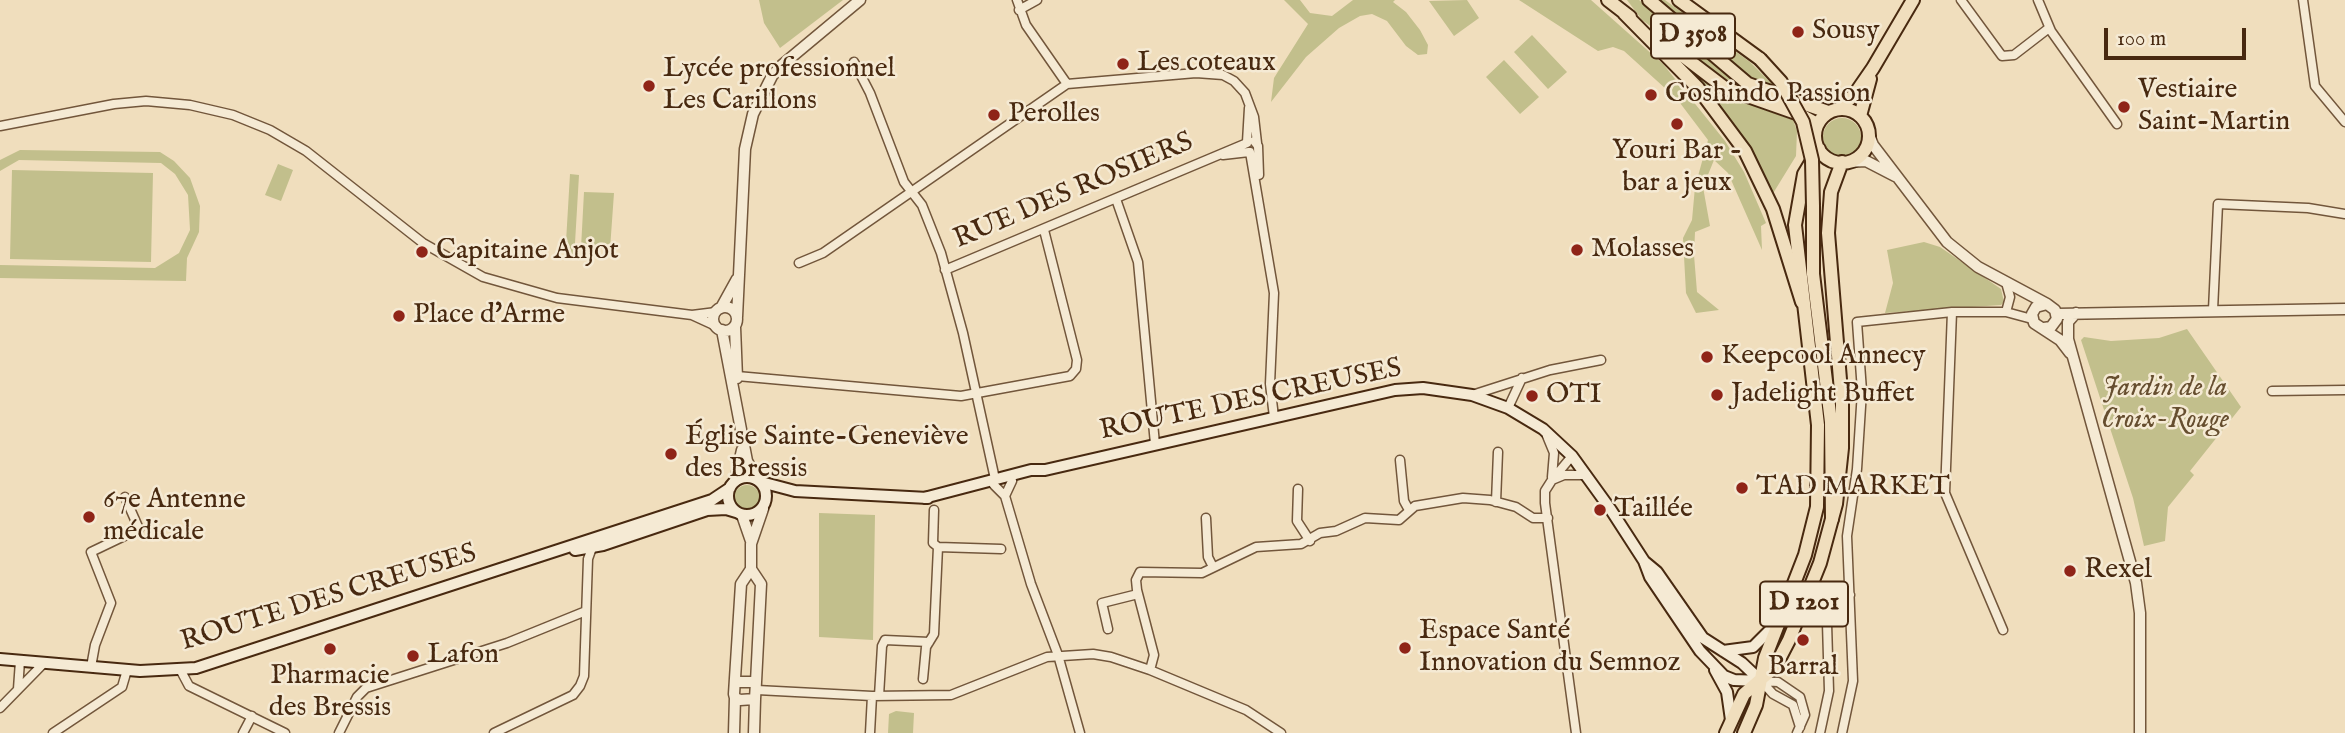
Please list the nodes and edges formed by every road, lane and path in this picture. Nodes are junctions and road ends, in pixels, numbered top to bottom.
1 (860, 0) edge
2 (1017, 0) edge
3 (1037, 0) edge
4 (1608, 0) edge
5 (1648, 0) edge
6 (1679, 0) edge
7 (1913, 0) edge
8 (1961, 0) edge
9 (2039, 0) edge
10 (2303, 0) edge
11 (1019, 10) junction
12 (1624, 13) junction
13 (2049, 28) junction
14 (854, 62) dead end
15 (1873, 68) junction
16 (1067, 84) junction
17 (1834, 111) junction
18 (1860, 116) junction
19 (2345, 122) edge
20 (1817, 124) junction
21 (2117, 124) dead end
22 (0, 126) edge
23 (1868, 132) junction
24 (1251, 147) junction
25 (1819, 149) junction
26 (1845, 162) junction
27 (1903, 181) junction
28 (911, 190) junction
29 (1116, 199) junction
30 (2345, 214) edge
31 (1044, 230) junction
32 (799, 263) dead end
33 (945, 271) junction
34 (737, 279) junction
35 (2005, 284) junction
36 (1802, 302) junction
37 (2047, 304) junction
38 (2345, 309) edge
39 (718, 310) junction
40 (2213, 310) junction
41 (1952, 312) junction
42 (2006, 312) junction
43 (2076, 313) junction
44 (2033, 315) junction
45 (692, 316) junction
46 (2057, 317) junction
47 (736, 322) junction
48 (719, 328) junction
49 (2044, 328) junction
50 (2068, 339) junction
51 (2072, 356) junction
52 (1601, 360) dead end
53 (737, 376) junction
54 (1521, 378) junction
55 (2345, 390) edge
56 (2272, 391) dead end
57 (976, 393) junction
58 (1472, 395) junction
59 (738, 408) junction
60 (1508, 408) junction
61 (1274, 417) junction
62 (1543, 429) junction
63 (743, 442) junction
64 (1155, 444) junction
65 (1498, 452) dead end
66 (1572, 457) junction
67 (1400, 460) dead end
68 (1045, 470) junction
69 (1587, 475) junction
70 (1552, 480) junction
71 (759, 481) junction
72 (1012, 481) junction
73 (994, 482) junction
74 (733, 485) junction
75 (1298, 489) dead end
76 (795, 491) junction
77 (1005, 496) junction
78 (125, 497) dead end
79 (1496, 502) junction
80 (765, 504) junction
81 (934, 510) dead end
82 (1409, 510) junction
83 (739, 513) junction
84 (1206, 518) dead end
85 (1548, 518) junction
86 (1832, 520) junction
87 (614, 531) junction
88 (1310, 541) junction
89 (751, 544) junction
90 (591, 547) junction
91 (939, 547) junction
92 (1002, 549) dead end
93 (544, 555) junction
94 (1644, 561) junction
95 (1213, 567) junction
96 (751, 569) junction
97 (1851, 592) junction
98 (1138, 594) junction
99 (586, 611) junction
100 (1782, 616) junction
101 (1108, 629) dead end
102 (2003, 630) dead end
103 (929, 642) junction
104 (1721, 651) junction
105 (1058, 655) junction
106 (0, 659) edge
107 (20, 661) junction
108 (44, 663) junction
109 (90, 667) junction
110 (1714, 668) junction
111 (127, 670) junction
112 (1150, 670) junction
113 (181, 671) junction
114 (923, 679) dead end
115 (736, 681) junction
116 (1761, 681) junction
117 (18, 689) junction
118 (756, 690) junction
119 (876, 696) junction
120 (735, 698) junction
121 (0, 708) edge
122 (253, 716) junction
123 (1728, 727) edge
124 (1799, 730) edge
125 (53, 733) edge
126 (243, 733) edge
127 (285, 733) edge
128 (339, 733) edge
129 (494, 733) edge
130 (734, 733) edge
131 (754, 733) edge
132 (870, 733) edge
133 (1080, 733) edge
134 (1281, 733) edge
135 (1576, 733) edge
136 (1744, 733) edge
137 (1820, 733) edge
138 (1842, 733) edge
139 (2140, 733) edge

1 - 34 street
2 - 11 street
3 - 11 street
4 - 12 main road, D 3508
5 - 17 main road, D 3508
6 - 86 main road, bridge
7 - 15 main road
8 - 13 street
9 - 13 street
10 - 19 street
11 - 16 street
12 - 20 main road, D 3508
12 - 36 main road
13 - 21 street
14 - 28 street
15 - 17 main road
15 - 18 main road
16 - 24 street
16 - 28 street
17 - 18 main road
17 - 20 main road
18 - 23 main road
20 - 25 main road
22 - 45 street
23 - 26 main road
23 - 27 street
24 - 29 street, RUE DES ROSIERS
24 - 61 street
25 - 26 main road
25 - 36 main road, D 1201
26 - 27 street
26 - 86 main road, D 1201
27 - 35 street
28 - 32 street
28 - 33 street
29 - 31 street, RUE DES ROSIERS
29 - 64 street
30 - 40 street
31 - 33 street, RUE DES ROSIERS
31 - 57 street
33 - 57 street
34 - 39 street
34 - 47 street
35 - 37 street
35 - 42 street
35 - 44 street
36 - 100 main road, D 1201
37 - 44 street
37 - 46 street
38 - 40 street
39 - 45 street
39 - 47 street
39 - 48 street
40 - 43 street
41 - 42 street
41 - 97 street
41 - 102 street
42 - 44 street
43 - 46 street
43 - 50 street
44 - 49 street
45 - 48 street
46 - 49 street
46 - 50 street
47 - 48 street
47 - 53 street
48 - 59 street
49 - 51 street
50 - 51 street
51 - 139 street
52 - 54 street
53 - 57 street
53 - 59 street
54 - 58 street
54 - 60 street
55 - 56 street
57 - 73 street
58 - 60 main road, ROUTE DES CREUSES
58 - 61 main road, ROUTE DES CREUSES
59 - 63 street
60 - 62 main road, ROUTE DES CREUSES
61 - 64 main road, ROUTE DES CREUSES
62 - 66 main road, ROUTE DES CREUSES
62 - 70 street
63 - 71 street
63 - 74 street
64 - 68 main road, ROUTE DES CREUSES
65 - 79 street
66 - 69 main road, ROUTE DES CREUSES
66 - 70 street
67 - 82 street
68 - 72 main road, ROUTE DES CREUSES
68 - 73 main road, ROUTE DES CREUSES
69 - 70 street
69 - 94 main road, ROUTE DES CREUSES
70 - 85 street
71 - 74 main road
71 - 76 main road, ROUTE DES CREUSES
71 - 80 main road
72 - 73 main road, ROUTE DES CREUSES
72 - 77 street
73 - 76 main road, ROUTE DES CREUSES
73 - 77 street
74 - 83 main road
74 - 87 main road, ROUTE DES CREUSES
75 - 88 street
76 - 80 main road, ROUTE DES CREUSES
77 - 105 street
78 - 109 street
79 - 82 street
79 - 85 street
80 - 83 main road
80 - 89 street
81 - 91 street
82 - 88 street
83 - 89 street
83 - 90 main road, ROUTE DES CREUSES
84 - 95 street
85 - 135 street
86 - 116 main road, D 1201
87 - 90 street
87 - 93 main road, ROUTE DES CREUSES
88 - 95 street
89 - 96 street
90 - 93 main road, ROUTE DES CREUSES
90 - 99 street
91 - 92 street
91 - 103 street
93 - 113 main road, ROUTE DES CREUSES
94 - 104 main road, ROUTE DES CREUSES
94 - 110 main road, ROUTE DES CREUSES
95 - 98 street
96 - 115 street
96 - 118 street
97 - 137 street
97 - 138 street
98 - 101 street
98 - 112 street
99 - 128 street
99 - 129 street
100 - 104 main road
100 - 116 main road, D 1201
103 - 114 street
103 - 119 street
104 - 116 main road, ROUTE DES CREUSES
105 - 112 street
105 - 119 street
105 - 133 street
106 - 107 main road, ROUTE DES CREUSES
107 - 108 main road, ROUTE DES CREUSES
107 - 117 street
108 - 109 main road, ROUTE DES CREUSES
108 - 117 street
109 - 111 main road, ROUTE DES CREUSES
110 - 116 main road
110 - 123 main road, ROUTE DES CREUSES
111 - 113 main road, ROUTE DES CREUSES
111 - 125 street
112 - 134 street
113 - 122 street
115 - 118 street
115 - 120 street
116 - 123 main road, D 1201
116 - 124 street
116 - 136 main road, D 1201
117 - 121 street
118 - 119 street
118 - 120 street
118 - 131 street
119 - 132 street
120 - 130 street
122 - 126 street
122 - 127 street

